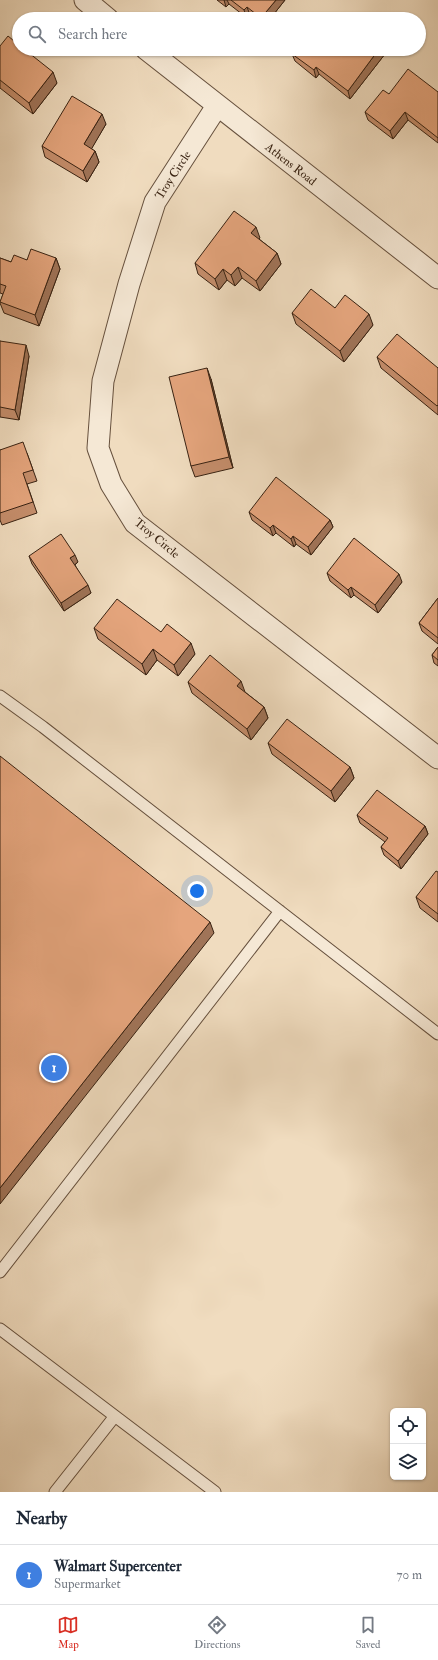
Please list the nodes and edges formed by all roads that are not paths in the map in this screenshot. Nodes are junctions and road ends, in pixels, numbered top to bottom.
1 (85, 0) edge
2 (100, 12) edge
3 (155, 56) edge
4 (217, 106) junction
5 (438, 278) edge
6 (0, 696) edge
7 (438, 758) edge
8 (280, 911) junction
9 (438, 1034) edge
10 (0, 1272) edge
11 (0, 1329) edge
12 (115, 1416) junction
13 (55, 1492) edge
14 (215, 1492) edge

1 - 2 street
3 - 4 street, Athens Road
4 - 5 street, Athens Road
4 - 7 street, Troy Circle
6 - 8 lane
8 - 9 lane
8 - 10 lane
11 - 12 lane
12 - 13 lane
12 - 14 lane

